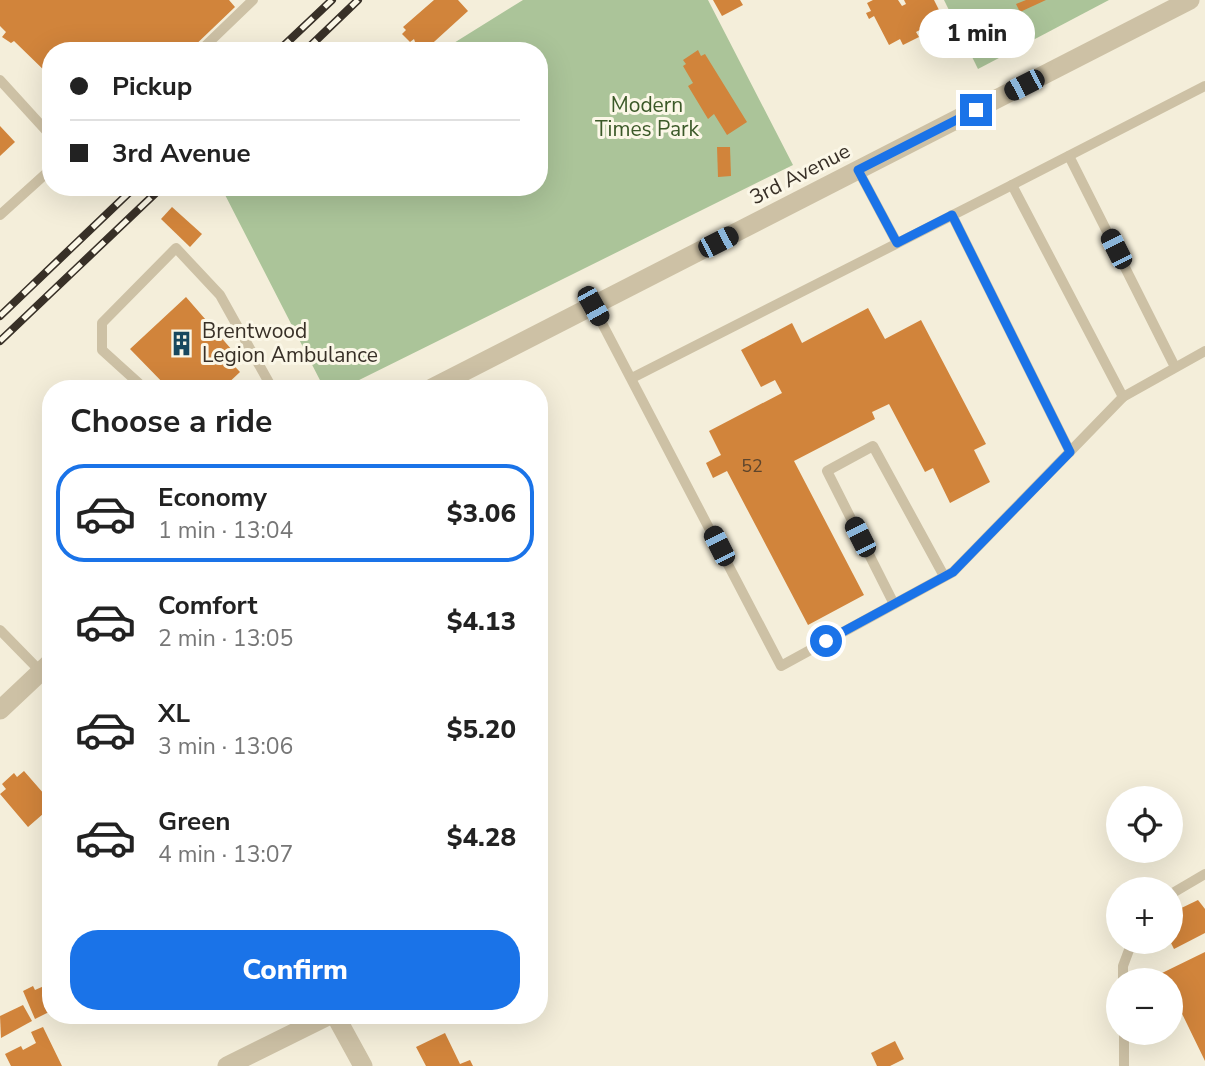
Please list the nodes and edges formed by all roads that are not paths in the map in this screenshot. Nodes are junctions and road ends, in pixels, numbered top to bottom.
1 (253, 0) edge
2 (1190, 0) edge
3 (209, 42) edge
4 (0, 80) edge
5 (1205, 86) edge
6 (42, 126) edge
7 (1069, 156) junction
8 (858, 170) junction
9 (42, 177) edge
10 (1013, 185) junction
11 (0, 215) edge
12 (952, 215) junction
13 (897, 243) junction
14 (593, 306) junction
15 (1205, 351) edge
16 (1175, 367) junction
17 (632, 378) junction
18 (135, 380) edge
19 (268, 380) edge
20 (448, 380) edge
21 (1123, 397) junction
22 (1070, 452) junction
23 (944, 576) junction
24 (894, 604) junction
25 (0, 630) edge
26 (42, 664) edge
27 (42, 671) edge
28 (0, 710) edge
29 (1205, 874) edge
30 (1183, 887) edge
31 (314, 1024) edge
32 (338, 1024) edge
33 (1124, 1045) edge
34 (227, 1066) edge
35 (363, 1066) edge
36 (1124, 1066) edge

1 - 3 lane
2 - 8 street, 3rd Avenue
4 - 6 lane
5 - 7 lane
7 - 10 lane
7 - 16 lane
8 - 13 lane
8 - 14 street, 3rd Avenue
9 - 11 lane
10 - 12 lane
10 - 21 lane
12 - 13 lane
12 - 22 lane
13 - 17 lane
14 - 17 lane
14 - 20 street, 3rd Avenue
15 - 16 lane
16 - 21 lane
17 - 24 lane
18 - 19 lane
21 - 22 lane
22 - 23 lane
23 - 24 lane
23 - 24 lane
25 - 26 lane
27 - 28 street
29 - 30 lane
31 - 34 street
32 - 35 street
33 - 36 lane

